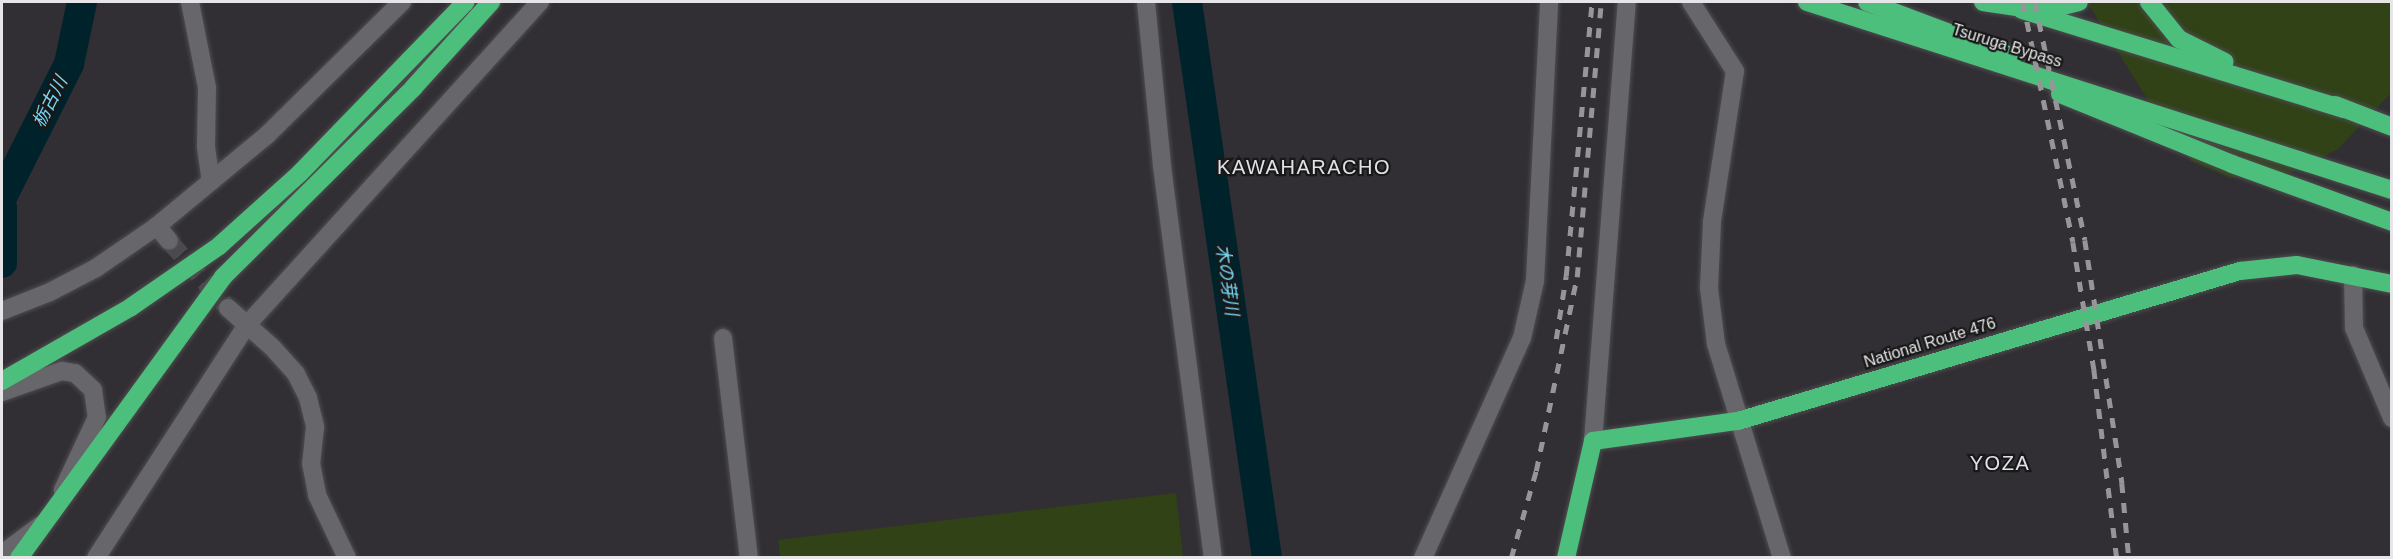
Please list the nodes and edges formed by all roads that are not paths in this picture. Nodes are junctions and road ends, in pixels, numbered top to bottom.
1 (190, 2) edge
2 (402, 2) edge
3 (466, 2) edge
4 (491, 2) edge
5 (540, 2) edge
6 (1146, 2) edge
7 (1549, 2) edge
8 (1626, 2) edge
9 (1691, 2) edge
10 (1807, 2) edge
11 (1867, 2) edge
12 (1983, 2) edge
13 (2079, 2) edge
14 (2149, 2) edge
15 (2022, 10) junction
16 (1939, 45) junction
17 (2344, 109) junction
18 (2198, 126) junction
19 (2390, 127) edge
20 (211, 182) junction
21 (2391, 190) edge
22 (2391, 222) edge
23 (157, 226) junction
24 (169, 241) tunnel mouth
25 (2353, 275) junction
26 (2391, 284) edge
27 (228, 308) tunnel mouth
28 (7, 309) edge
29 (246, 326) junction
30 (723, 338) dead end
31 (2, 381) edge
32 (2, 392) edge
33 (2391, 418) edge
34 (1738, 422) junction
35 (1593, 441) junction
36 (50, 519) junction
37 (2, 554) edge
38 (19, 558) edge
39 (96, 558) edge
40 (347, 558) edge
41 (749, 558) edge
42 (1213, 558) edge
43 (1423, 558) edge
44 (1566, 558) edge
45 (1782, 558) edge

1 - 20 street
2 - 20 street
3 - 31 highway
4 - 36 highway
5 - 29 street
6 - 42 street
7 - 43 street
8 - 35 street
9 - 34 street
10 - 16 highway, Tsuruga Bypass
11 - 18 highway, Tsuruga Bypass
12 - 15 highway
13 - 15 highway
14 - 17 highway
15 - 17 highway
16 - 18 highway, Tsuruga Bypass
16 - 22 highway
17 - 19 highway
18 - 21 highway, Tsuruga Bypass
20 - 23 street
23 - 24 street
23 - 28 street
25 - 26 highway, National Route 476
25 - 33 street
25 - 34 highway, National Route 476
27 - 29 street
29 - 39 street
29 - 40 street
30 - 41 street
32 - 36 street
34 - 35 highway, National Route 476
34 - 45 street
35 - 44 highway
36 - 37 street
36 - 38 highway

